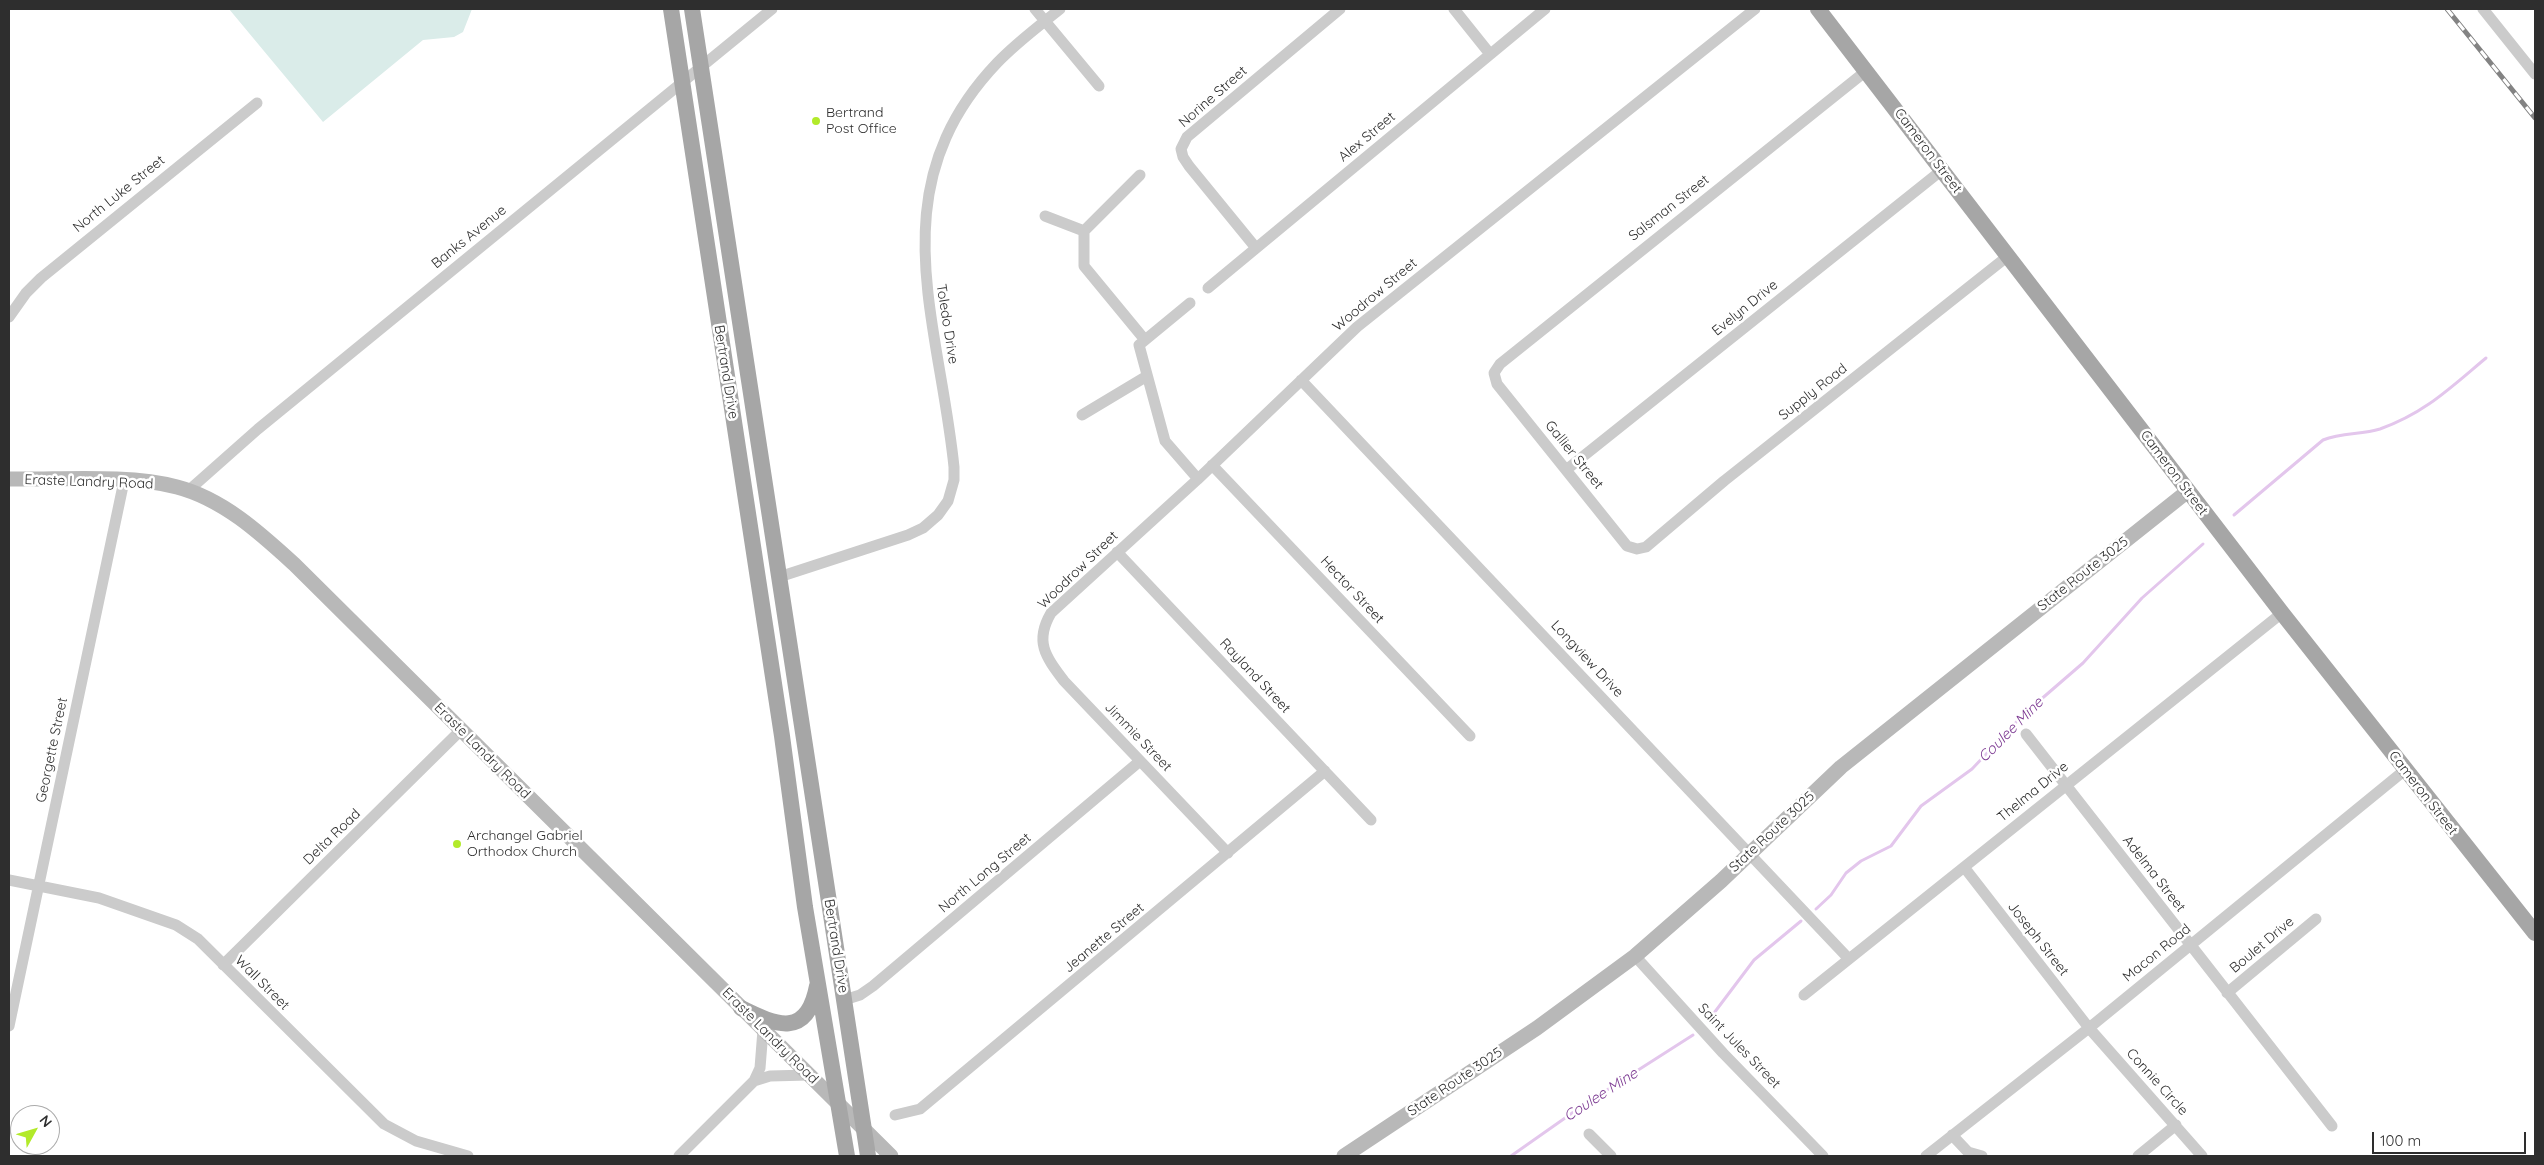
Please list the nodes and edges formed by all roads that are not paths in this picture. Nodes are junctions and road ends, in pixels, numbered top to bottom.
1 (671, 9) edge
2 (692, 9) edge
3 (772, 9) edge
4 (1035, 9) edge
5 (1060, 9) edge
6 (1340, 9) edge
7 (1454, 9) edge
8 (1544, 9) edge
9 (1755, 9) edge
10 (1818, 9) edge
11 (2483, 9) edge
12 (1045, 21) junction
13 (1490, 54) junction
14 (701, 68) junction
15 (1866, 71) junction
16 (2535, 74) edge
17 (682, 83) junction
18 (1099, 86) dead end
19 (257, 102) dead end
20 (1942, 170) junction
21 (1140, 175) dead end
22 (1045, 216) dead end
23 (1084, 231) junction
24 (1256, 248) junction
25 (2008, 256) junction
26 (1208, 288) dead end
27 (1190, 303) dead end
28 (9, 317) edge
29 (1145, 340) junction
30 (1494, 373) joint
31 (1147, 376) junction
32 (1301, 380) junction
33 (1082, 415) dead end
34 (1212, 465) junction
35 (1566, 470) junction
36 (9, 479) edge
37 (1198, 479) junction
38 (124, 481) junction
39 (188, 491) junction
40 (2188, 491) junction
41 (1637, 549) joint
42 (1117, 552) junction
43 (779, 578) junction
44 (2282, 613) junction
45 (1042, 632) joint
46 (462, 730) junction
47 (2026, 734) dead end
48 (782, 736) junction
49 (802, 736) junction
50 (1470, 736) dead end
51 (1140, 762) junction
52 (2405, 770) junction
53 (1325, 771) junction
54 (2066, 785) junction
55 (1372, 820) dead end
56 (1228, 853) junction
57 (1750, 853) junction
58 (1964, 867) junction
59 (9, 880) edge
60 (39, 886) junction
61 (2316, 920) dead end
62 (2535, 933) edge
63 (2190, 945) junction
64 (1635, 956) junction
65 (1849, 959) junction
66 (223, 965) junction
67 (818, 981) junction
68 (2227, 993) junction
69 (1804, 995) dead end
70 (844, 1000) junction
71 (741, 1008) junction
72 (9, 1026) edge
73 (2088, 1028) junction
74 (763, 1030) junction
75 (809, 1075) junction
76 (754, 1081) junction
77 (839, 1104) junction
78 (895, 1115) dead end
79 (2176, 1125) junction
80 (2332, 1126) dead end
81 (864, 1129) junction
82 (1589, 1134) dead end
83 (1952, 1136) junction
84 (468, 1156) edge
85 (679, 1156) edge
86 (847, 1156) edge
87 (868, 1156) edge
88 (891, 1156) edge
89 (1344, 1156) edge
90 (1611, 1156) edge
91 (1823, 1156) edge
92 (1926, 1156) edge
93 (1982, 1156) edge
94 (2138, 1156) edge
95 (2202, 1156) edge

1 - 17 main road, Bertrand Drive
2 - 14 main road, Bertrand Drive
3 - 14 street, Banks Avenue
4 - 12 street
5 - 12 street, Toledo Drive
6 - 24 street, Norine Street
7 - 13 street
8 - 13 street, Alex Street
9 - 32 street, Woodrow Street
10 - 15 main road, Cameron Street
11 - 16 street
12 - 18 street
12 - 43 street, Toledo Drive
13 - 24 street, Alex Street
14 - 17 street, Banks Avenue
14 - 43 main road, Bertrand Drive
15 - 20 main road, Cameron Street
15 - 30 street, Salsman Street
17 - 39 street, Banks Avenue
17 - 48 main road, Bertrand Drive
19 - 28 street, North Luke Street
20 - 25 main road, Cameron Street
20 - 35 street, Evelyn Drive
21 - 23 street
22 - 23 street
23 - 29 street
24 - 26 street, Alex Street
25 - 40 main road, Cameron Street
25 - 41 street, Supply Road
27 - 29 street
29 - 31 street
30 - 35 street, Gallier Street
31 - 33 street
31 - 37 street
32 - 34 street, Woodrow Street
32 - 57 street, Longview Drive
34 - 37 street, Woodrow Street
34 - 50 street, Hector Street
35 - 41 street, Gallier Street
36 - 38 street, Eraste Landry Road
37 - 42 street, Woodrow Street
38 - 39 street, Eraste Landry Road
38 - 60 street, Georgette Street
39 - 46 street, Eraste Landry Road
40 - 44 main road, Cameron Street
40 - 57 street, State Route 3025
42 - 45 street, Woodrow Street
42 - 53 street, Rayland Street
43 - 49 main road, Bertrand Drive
44 - 52 main road, Cameron Street
44 - 54 street, Thelma Drive
45 - 51 street, Jimmie Street
46 - 66 street, Delta Road
46 - 71 street, Eraste Landry Road
47 - 54 street, Adelma Street
48 - 49 street
48 - 67 main road, Bertrand Drive
49 - 70 main road, Bertrand Drive
51 - 56 street, Jimmie Street
51 - 70 street, North Long Street
52 - 62 main road, Cameron Street
52 - 63 street, Macon Road
53 - 55 street, Rayland Street
53 - 56 street, Jeanette Street
54 - 58 street, Thelma Drive
54 - 63 street, Adelma Street
56 - 78 street, Jeanette Street
57 - 64 street, State Route 3025
57 - 65 street, Longview Drive
58 - 65 street, Thelma Drive
58 - 73 street, Joseph Street
59 - 60 street, Wall Street
60 - 66 street, Wall Street
60 - 72 street, Georgette Street
61 - 68 street, Boulet Drive
63 - 68 street, Adelma Street
63 - 73 street, Macon Road
64 - 89 street, State Route 3025
64 - 91 street, Saint Jules Street
65 - 69 street, Thelma Drive
66 - 84 street, Wall Street
67 - 71 main road
67 - 77 main road, Bertrand Drive
68 - 80 street, Adelma Street
70 - 81 main road, Bertrand Drive
71 - 74 street, Eraste Landry Road
73 - 79 street, Connie Circle
73 - 83 street, Macon Road
74 - 75 street, Eraste Landry Road
74 - 76 street
75 - 76 street
75 - 77 street, Eraste Landry Road
76 - 85 street
77 - 81 street, Eraste Landry Road
77 - 86 main road, Bertrand Drive
79 - 94 street
79 - 95 street, Connie Circle
81 - 87 main road, Bertrand Drive
81 - 88 street, Eraste Landry Road
82 - 90 street
83 - 92 street, Macon Road
83 - 93 street

